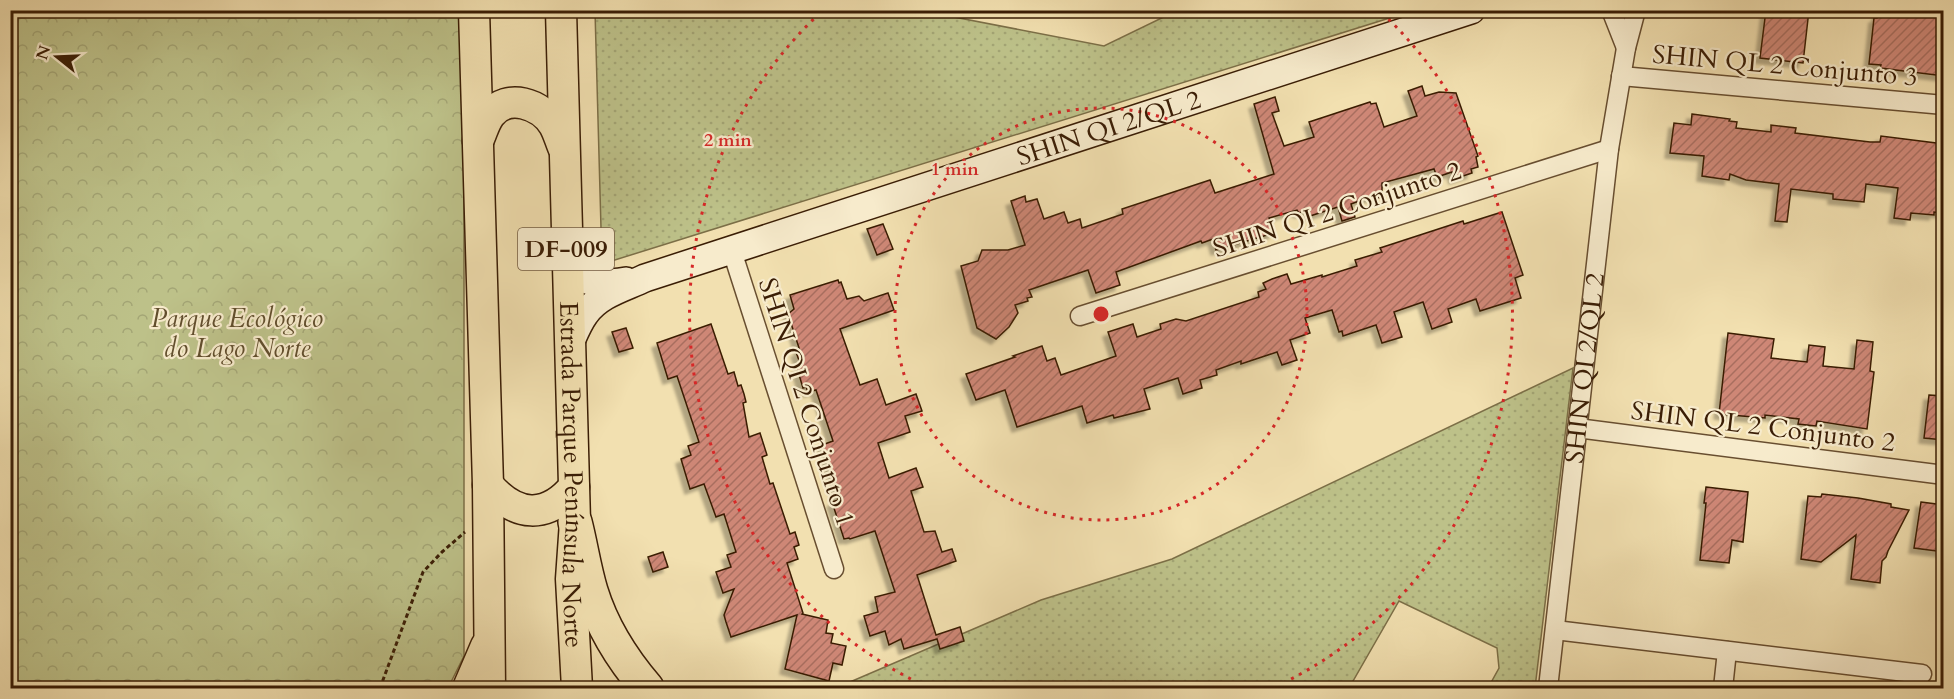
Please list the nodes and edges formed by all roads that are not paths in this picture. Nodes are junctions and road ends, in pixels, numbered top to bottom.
1 (474, 10) edge
2 (561, 10) edge
3 (1471, 10) edge
4 (1611, 10) edge
5 (1636, 10) edge
6 (1626, 48) junction
7 (1621, 76) junction
8 (1944, 105) edge
9 (478, 141) junction
10 (563, 147) junction
11 (1609, 149) junction
12 (732, 251) junction
13 (566, 260) junction
14 (645, 279) junction
15 (1080, 316) dead end
16 (570, 343) junction
17 (1576, 428) junction
18 (1944, 474) edge
19 (488, 485) junction
20 (574, 487) junction
21 (574, 522) junction
22 (834, 569) dead end
23 (1555, 630) junction
24 (489, 638) junction
25 (1727, 651) junction
26 (1922, 674) dead end
27 (468, 688) edge
28 (490, 688) edge
29 (577, 688) edge
30 (647, 688) edge
31 (1548, 688) edge
32 (1723, 688) edge

1 - 9 main road, DF-009
2 - 10 main road, Estrada Parque Península Norte / DF-009
3 - 12 street, SHIN QI 2/QL 2
4 - 6 street
5 - 6 street, SHIN QI 2/QL 2
6 - 7 street, SHIN QI 2/QL 2
7 - 8 street, SHIN QL 2 Conjunto 3
7 - 11 street, SHIN QI 2/QL 2
9 - 10 main road
9 - 19 main road, DF-009
10 - 13 main road, Estrada Parque Península Norte / DF-009
11 - 15 street, SHIN QI 2 Conjunto 2
11 - 17 street, SHIN QI 2/QL 2
12 - 14 street, SHIN QI 2/QL 2
12 - 22 street, SHIN QI 2 Conjunto 1
13 - 14 street, SHIN QI 2/QL 2
13 - 16 main road, Estrada Parque Península Norte / DF-009
14 - 16 street, SHIN QI 2/QL 2
16 - 20 main road, Estrada Parque Península Norte / DF-009
17 - 18 street, SHIN QL 2 Conjunto 2
17 - 23 street, SHIN QI 2/QL 2
19 - 20 main road
19 - 24 main road, DF-009
20 - 21 main road, Estrada Parque Península Norte / DF-009
21 - 29 main road, Estrada Parque Península Norte / DF-009
21 - 30 highway
23 - 25 street
23 - 31 street, SHIN QI 2/QL 2
24 - 27 main road
24 - 28 main road, DF-009
25 - 26 street
25 - 32 street

